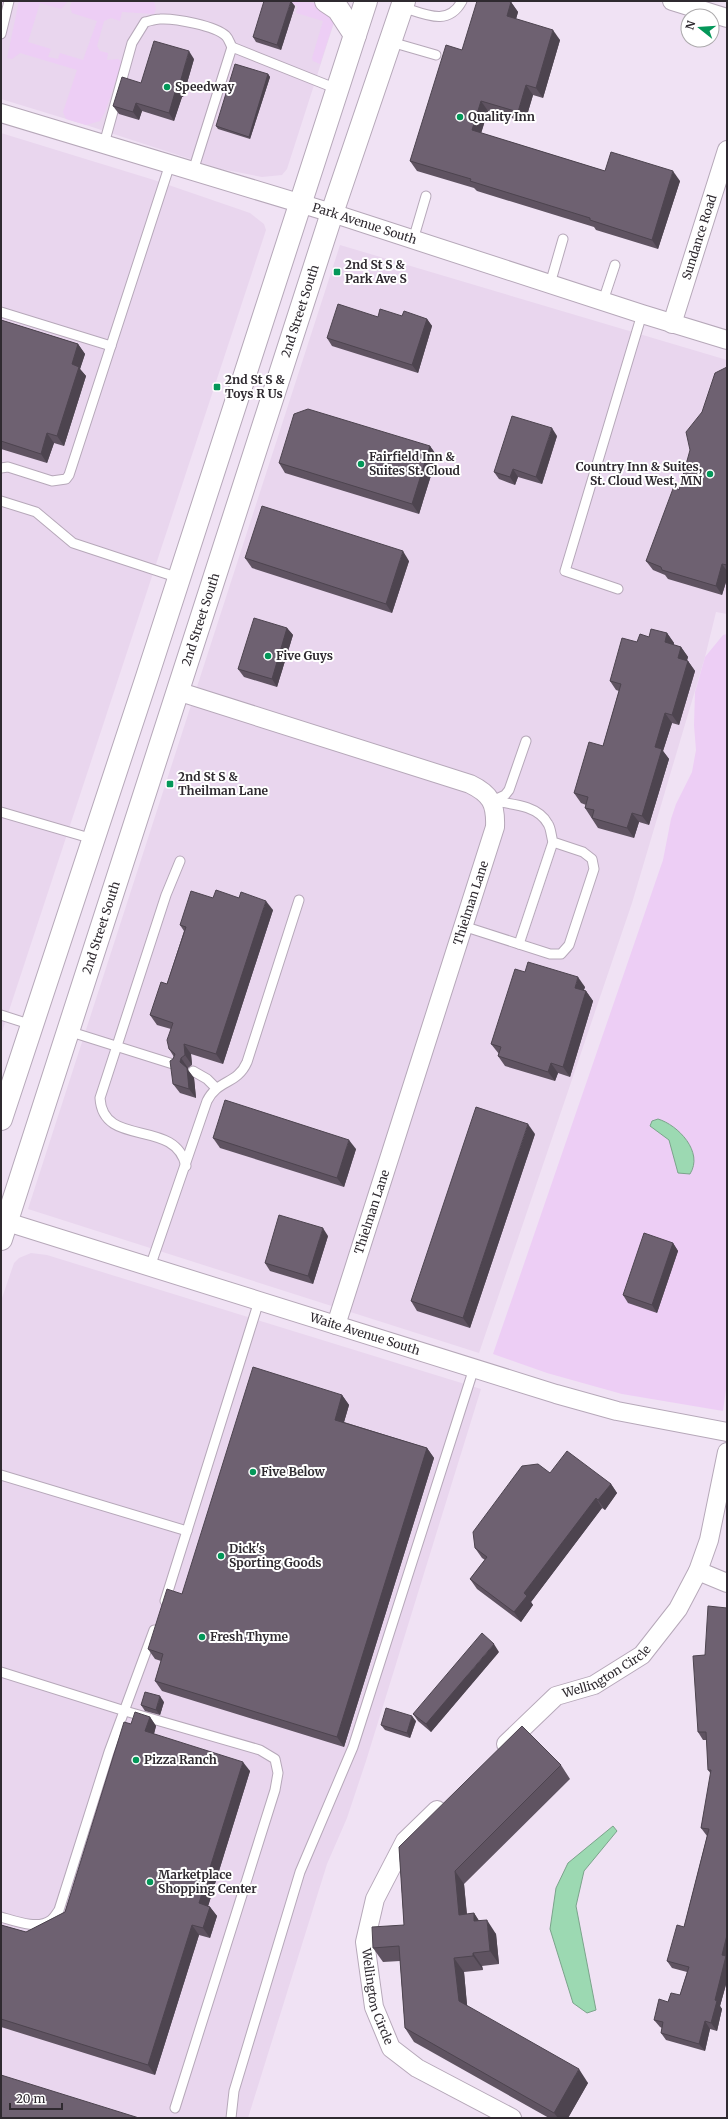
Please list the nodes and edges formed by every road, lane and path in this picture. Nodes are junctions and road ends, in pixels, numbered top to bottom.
1 (9, 1) edge
2 (326, 1) edge
3 (366, 1) edge
4 (462, 1) edge
5 (672, 1) edge
6 (403, 4) edge
7 (727, 18) edge
8 (1, 34) edge
9 (355, 34) junction
10 (391, 42) junction
11 (232, 47) junction
12 (436, 55) dead end
13 (337, 89) junction
14 (1, 113) edge
15 (104, 144) junction
16 (727, 150) edge
17 (170, 164) junction
18 (193, 171) junction
19 (426, 196) dead end
20 (300, 204) junction
21 (332, 213) junction
22 (563, 239) dead end
23 (413, 240) junction
24 (615, 266) dead end
25 (550, 284) junction
26 (603, 301) junction
27 (1, 312) edge
28 (642, 314) junction
29 (672, 324) junction
30 (727, 340) edge
31 (111, 346) junction
32 (1, 468) edge
33 (1, 501) edge
34 (179, 578) junction
35 (618, 589) dead end
36 (177, 691) junction
37 (526, 741) dead end
38 (492, 801) junction
39 (1, 812) edge
40 (94, 839) junction
41 (553, 842) junction
42 (180, 861) dead end
43 (300, 900) dead end
44 (463, 926) junction
45 (519, 944) junction
46 (1, 1015) edge
47 (32, 1025) junction
48 (68, 1030) junction
49 (116, 1047) junction
50 (176, 1065) edge
51 (193, 1071) dead end
52 (216, 1088) junction
53 (1, 1119) edge
54 (186, 1166) junction
55 (4, 1230) edge
56 (150, 1267) junction
57 (259, 1301) junction
58 (336, 1325) junction
59 (474, 1368) junction
60 (727, 1432) edge
61 (727, 1452) edge
62 (1, 1475) edge
63 (187, 1531) junction
64 (698, 1571) junction
65 (727, 1583) edge
66 (1, 1672) edge
67 (125, 1711) junction
68 (491, 1758) edge
69 (451, 1796) edge
70 (1, 1917) edge
71 (175, 2108) dead end
72 (231, 2118) edge
73 (512, 2118) edge

1 - 8 lane
2 - 9 highway
3 - 9 highway
4 - 6 lane
5 - 7 street
6 - 10 highway, 2nd Street South
9 - 13 highway
10 - 12 lane
10 - 21 highway, 2nd Street South
11 - 13 lane
11 - 15 lane
11 - 18 lane
13 - 20 highway
14 - 15 street, Park Avenue South
15 - 17 street, Park Avenue South
16 - 29 street, Sundance Road
17 - 18 street, Park Avenue South
17 - 31 lane
18 - 20 street, Park Avenue South
19 - 23 lane
20 - 21 street, Park Avenue South
20 - 34 highway
21 - 23 street, Park Avenue South
21 - 36 highway, 2nd Street South
22 - 25 lane
23 - 25 street, Park Avenue South
24 - 26 lane
25 - 26 street, Park Avenue South
26 - 28 street, Park Avenue South
27 - 31 lane
28 - 29 street, Park Avenue South
28 - 35 lane
29 - 30 street, Park Avenue South
31 - 32 lane
33 - 34 lane
34 - 40 highway
36 - 38 street
36 - 48 highway, 2nd Street South
37 - 38 lane
38 - 41 lane
38 - 44 street, Thielman Lane
39 - 40 lane
40 - 47 highway
41 - 45 lane
41 - 45 lane
42 - 49 lane
43 - 52 lane
44 - 45 lane
44 - 58 street, Thielman Lane
46 - 47 lane
47 - 53 highway
48 - 49 lane
48 - 55 highway, 2nd Street South
49 - 50 lane
49 - 54 lane
51 - 52 lane
52 - 54 lane
54 - 56 lane
55 - 56 street, Waite Avenue South
56 - 57 street, Waite Avenue South
57 - 58 street, Waite Avenue South
57 - 63 lane
58 - 59 street, Waite Avenue South
59 - 60 street, Waite Avenue South
59 - 72 lane
61 - 64 street, Wellington Circle
62 - 63 lane
63 - 67 lane
64 - 65 street
64 - 68 street, Wellington Circle
66 - 67 lane
67 - 70 lane
67 - 71 lane
69 - 73 street, Wellington Circle

